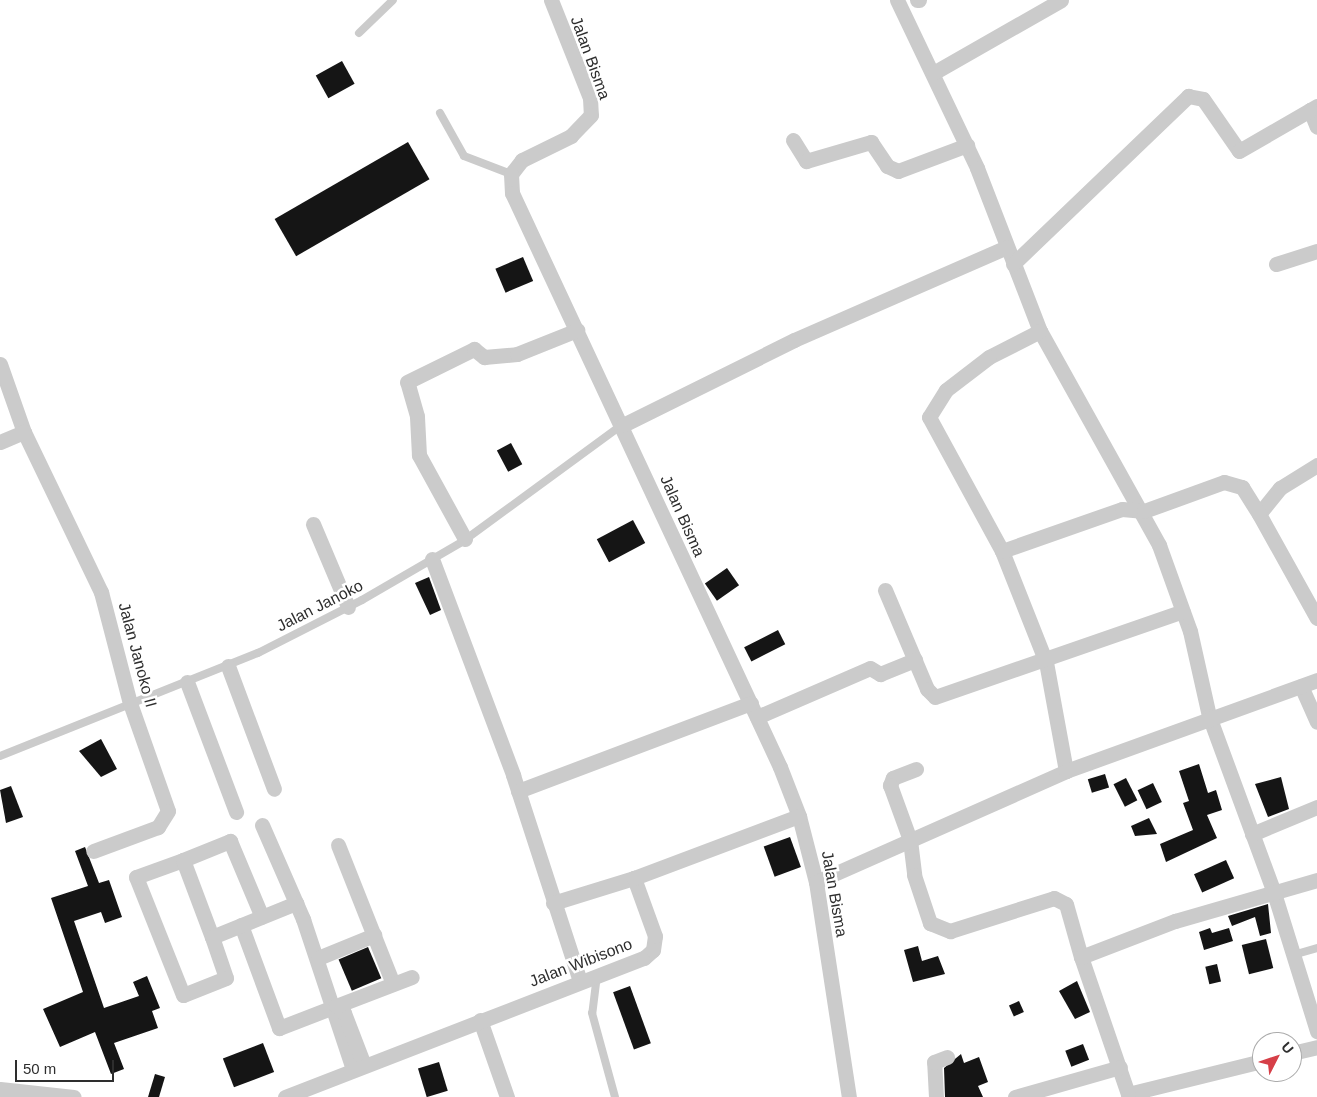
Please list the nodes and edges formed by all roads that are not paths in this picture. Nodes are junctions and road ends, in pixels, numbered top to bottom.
1 (393, 0) edge
2 (550, 0) edge
3 (897, 0) edge
4 (1061, 0) edge
5 (360, 33) dead end
6 (935, 72) junction
7 (1313, 108) edge
8 (440, 113) dead end
9 (1317, 127) edge
10 (793, 140) dead end
11 (967, 145) junction
12 (511, 174) junction
13 (1006, 247) junction
14 (1317, 250) edge
15 (1013, 264) junction
16 (1276, 264) dead end
17 (577, 330) junction
18 (1040, 331) junction
19 (0, 364) edge
20 (622, 425) junction
21 (24, 432) junction
22 (0, 442) edge
23 (1317, 465) edge
24 (1144, 511) junction
25 (1259, 514) junction
26 (313, 524) dead end
27 (466, 539) junction
28 (1002, 551) junction
29 (432, 559) junction
30 (885, 590) dead end
31 (348, 607) junction
32 (1183, 611) junction
33 (1317, 618) edge
34 (914, 660) junction
35 (1046, 662) junction
36 (228, 666) junction
37 (1317, 680) edge
38 (187, 682) junction
39 (1301, 686) junction
40 (130, 703) junction
41 (751, 703) junction
42 (1209, 716) junction
43 (758, 717) junction
44 (1317, 722) edge
45 (0, 756) edge
46 (916, 769) dead end
47 (1066, 771) junction
48 (274, 789) dead end
49 (518, 791) junction
50 (1317, 807) edge
51 (236, 812) dead end
52 (799, 816) junction
53 (262, 825) dead end
54 (1252, 834) junction
55 (910, 840) junction
56 (338, 845) dead end
57 (93, 852) dead end
58 (183, 860) junction
59 (634, 878) junction
60 (1317, 880) edge
61 (816, 882) junction
62 (1274, 893) junction
63 (296, 903) junction
64 (553, 904) junction
65 (262, 916) junction
66 (240, 925) junction
67 (374, 935) junction
68 (212, 937) junction
69 (1317, 948) edge
70 (1293, 955) junction
71 (1081, 957) junction
72 (318, 958) junction
73 (597, 975) junction
74 (412, 977) dead end
75 (580, 982) junction
76 (394, 984) junction
77 (336, 1006) junction
78 (480, 1020) junction
79 (1316, 1023) edge
80 (1317, 1047) edge
81 (1302, 1051) edge
82 (947, 1057) dead end
83 (1252, 1064) edge
84 (359, 1067) junction
85 (1120, 1067) junction
86 (0, 1089) edge
87 (1152, 1093) edge
88 (74, 1097) edge
89 (285, 1097) edge
90 (507, 1097) edge
91 (615, 1097) edge
92 (849, 1097) edge
93 (936, 1097) edge
94 (1015, 1097) edge

1 - 5 lane
2 - 12 street, Jalan Bisma
3 - 6 street
4 - 6 street
6 - 11 street
7 - 9 street
7 - 15 street
8 - 12 lane
10 - 11 street
11 - 13 street
12 - 17 street, Jalan Bisma
13 - 15 street
13 - 20 street
14 - 16 street
15 - 18 street
17 - 20 street, Jalan Bisma
17 - 27 street
18 - 24 street
18 - 28 street
19 - 21 street, Jalan Janoko II
20 - 27 lane, Jalan Janoko
20 - 41 street, Jalan Bisma
21 - 22 street
21 - 40 street, Jalan Janoko II
23 - 25 street
24 - 25 street
24 - 28 street
24 - 32 street
25 - 33 street
26 - 31 street
27 - 29 lane, Jalan Janoko
28 - 35 street
29 - 31 lane, Jalan Janoko
29 - 49 street
30 - 34 street
31 - 36 lane, Jalan Janoko
32 - 35 street
32 - 42 street
34 - 35 street
34 - 43 street
35 - 47 street
36 - 38 lane, Jalan Janoko
36 - 48 street
37 - 39 street
38 - 40 lane, Jalan Janoko
38 - 51 street
39 - 42 street
39 - 44 street
40 - 45 lane, Jalan Janoko
40 - 57 street, Jalan Janoko II
41 - 43 street, Jalan Bisma
41 - 49 street
42 - 47 street
42 - 54 street
43 - 52 street, Jalan Bisma
46 - 55 street
47 - 55 street
49 - 64 street
50 - 54 street
52 - 59 street
52 - 61 street, Jalan Bisma
53 - 63 street
54 - 62 street
55 - 61 street
55 - 71 street
56 - 67 street
58 - 65 street
58 - 68 street
58 - 68 street
59 - 64 street
59 - 73 street, Jalan Wibisono
60 - 62 street
61 - 92 street, Jalan Bisma
62 - 70 street
62 - 71 street
63 - 65 street
63 - 72 street
64 - 75 street
65 - 66 street
66 - 68 street
66 - 77 street
67 - 72 street
67 - 76 street
69 - 70 lane
70 - 79 street
71 - 85 street
72 - 77 street
73 - 75 street, Jalan Wibisono
73 - 91 lane
74 - 76 street
75 - 78 street, Jalan Wibisono
76 - 77 street
77 - 84 street
78 - 84 street, Jalan Wibisono
78 - 90 street
80 - 81 street
82 - 93 street
83 - 87 street
84 - 89 street, Jalan Wibisono
85 - 87 street
85 - 94 street
86 - 88 street

